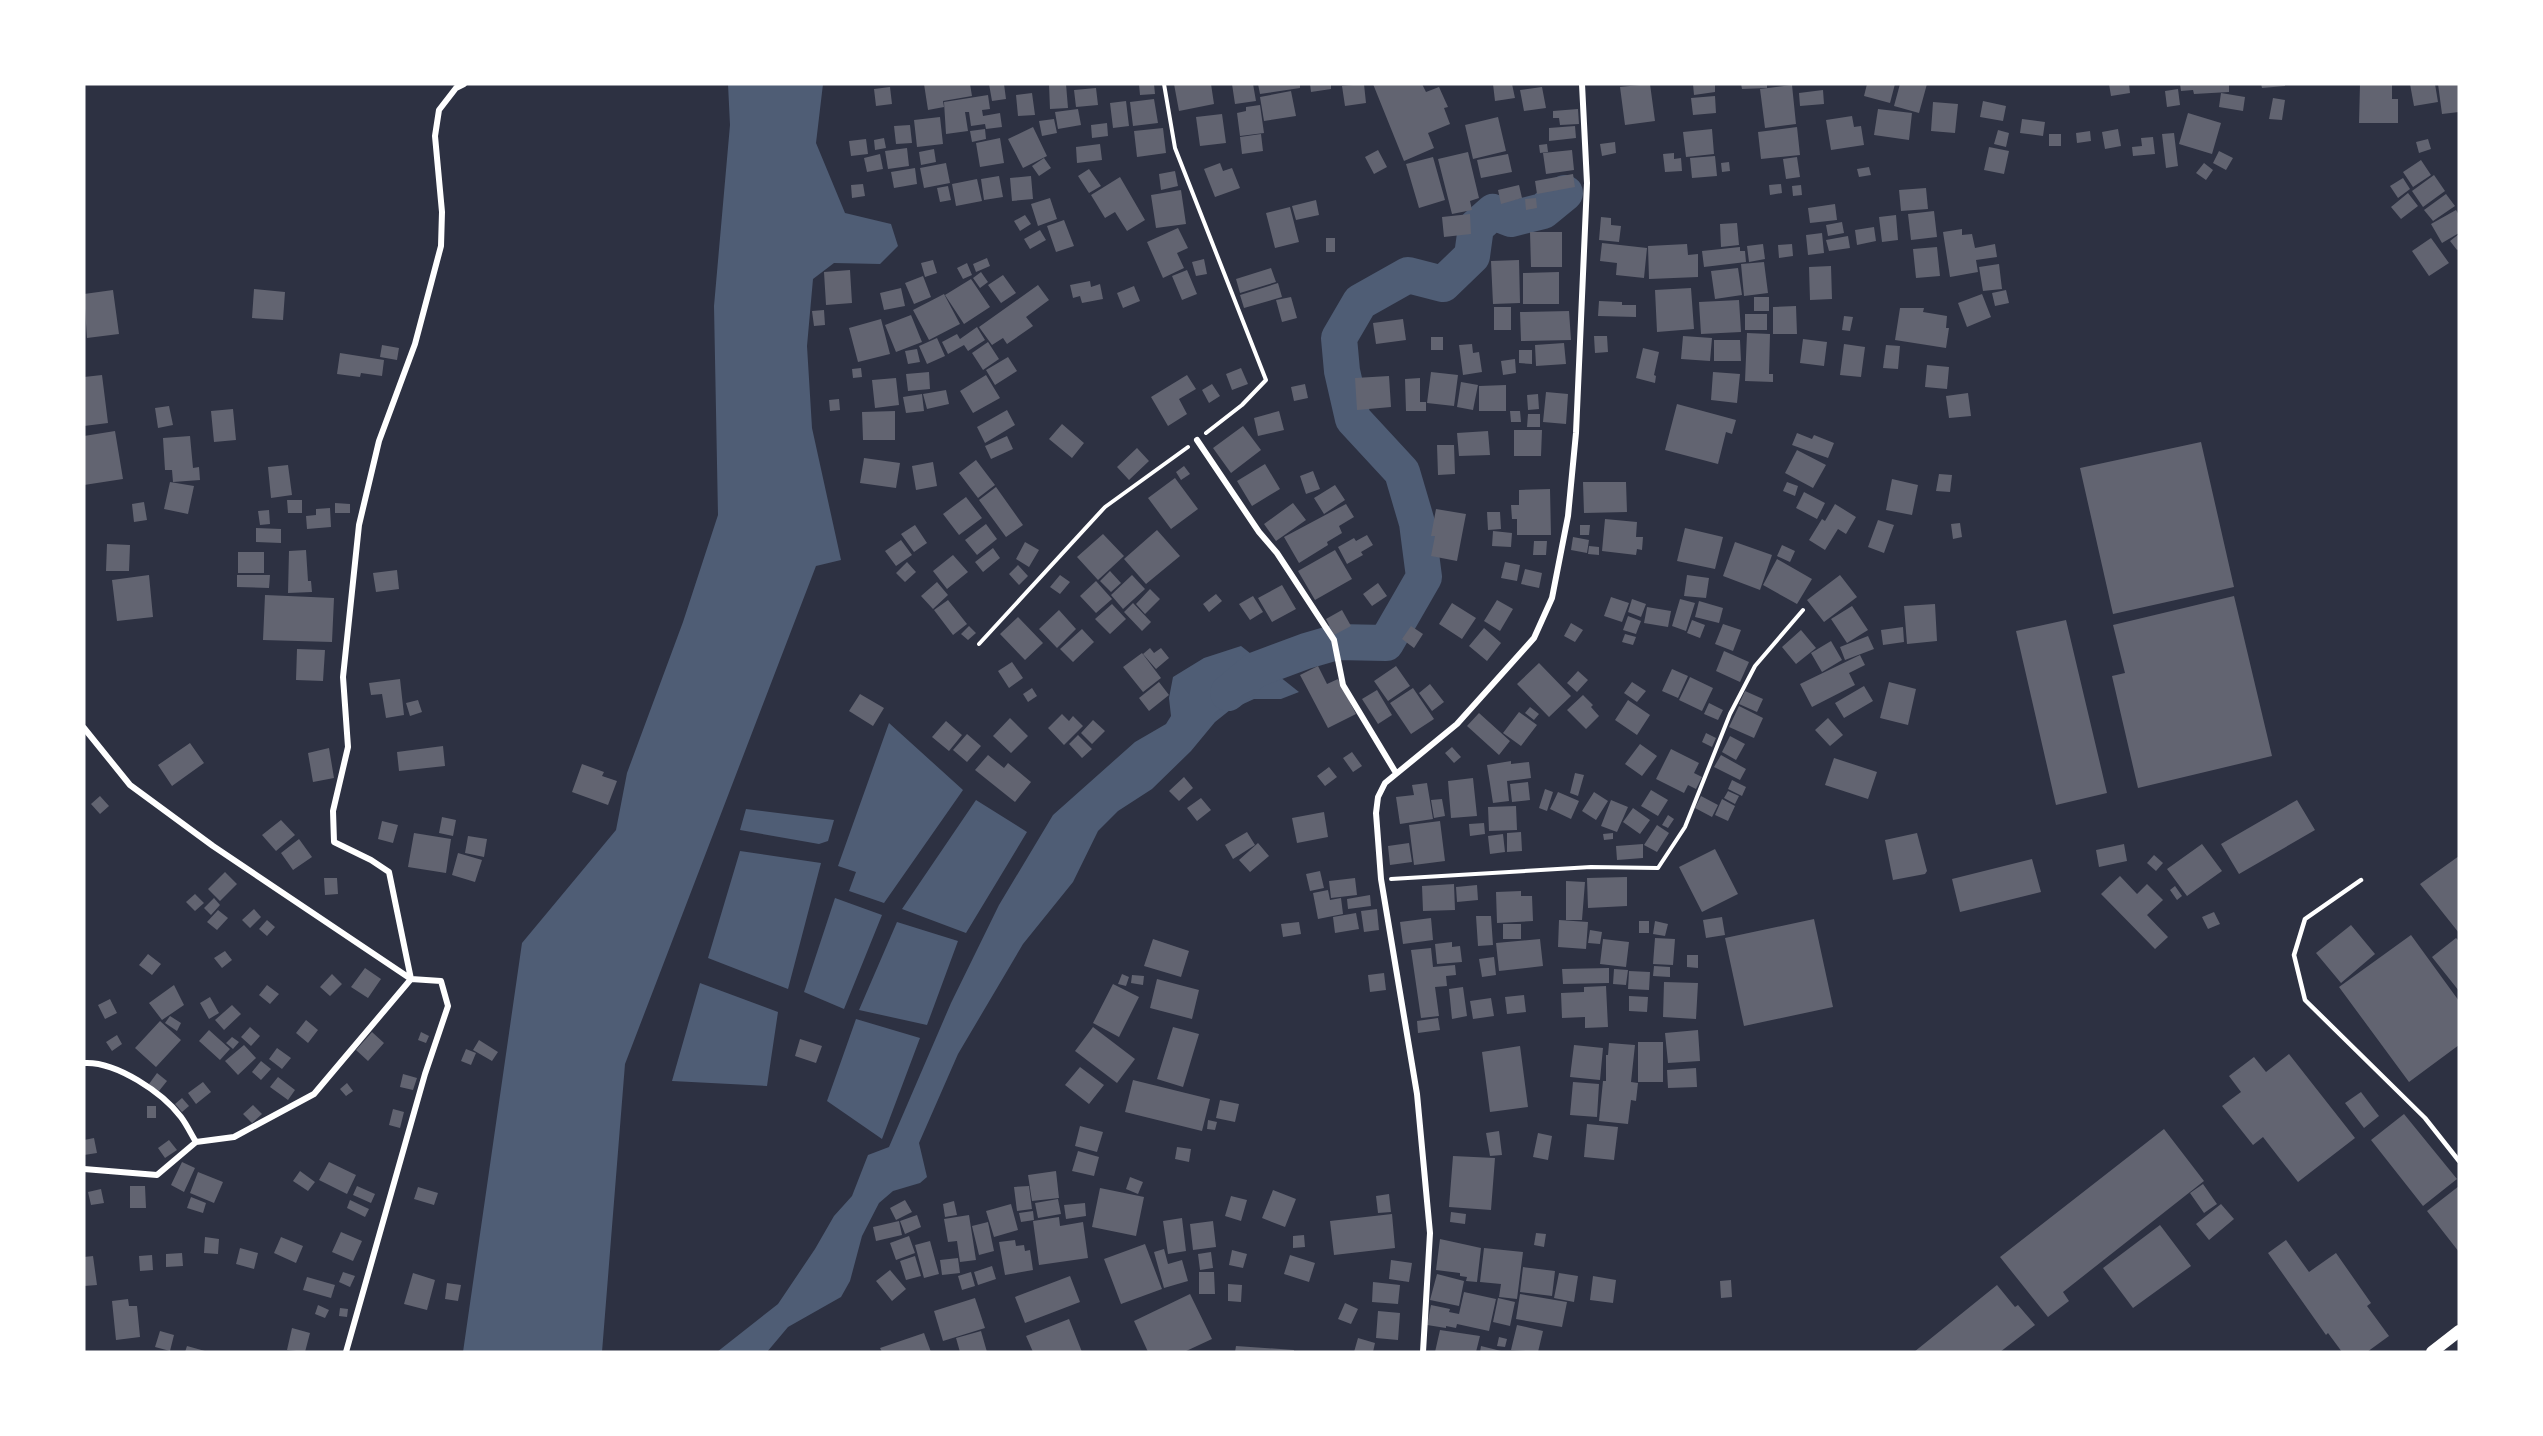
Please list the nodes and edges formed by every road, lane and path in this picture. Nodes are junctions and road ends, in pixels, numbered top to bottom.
1 (464, 84) edge
2 (1164, 84) edge
3 (1582, 84) edge
4 (1197, 441) junction
5 (1803, 610) dead end
6 (980, 644) dead end
7 (84, 728) edge
8 (1396, 773) junction
9 (1382, 879) junction
10 (2361, 880) dead end
11 (411, 980) junction
12 (84, 1063) edge
13 (196, 1142) junction
14 (2459, 1161) edge
15 (84, 1169) edge
16 (2459, 1331) edge
17 (345, 1352) edge
18 (1423, 1352) edge
19 (2432, 1352) edge

1 - 11 street
2 - 4 path
3 - 8 street
4 - 6 path
4 - 8 street
5 - 9 path
7 - 11 street
8 - 9 street
9 - 18 street
10 - 14 lane
11 - 13 street
11 - 17 street
12 - 13 street
13 - 15 street
16 - 19 main road

